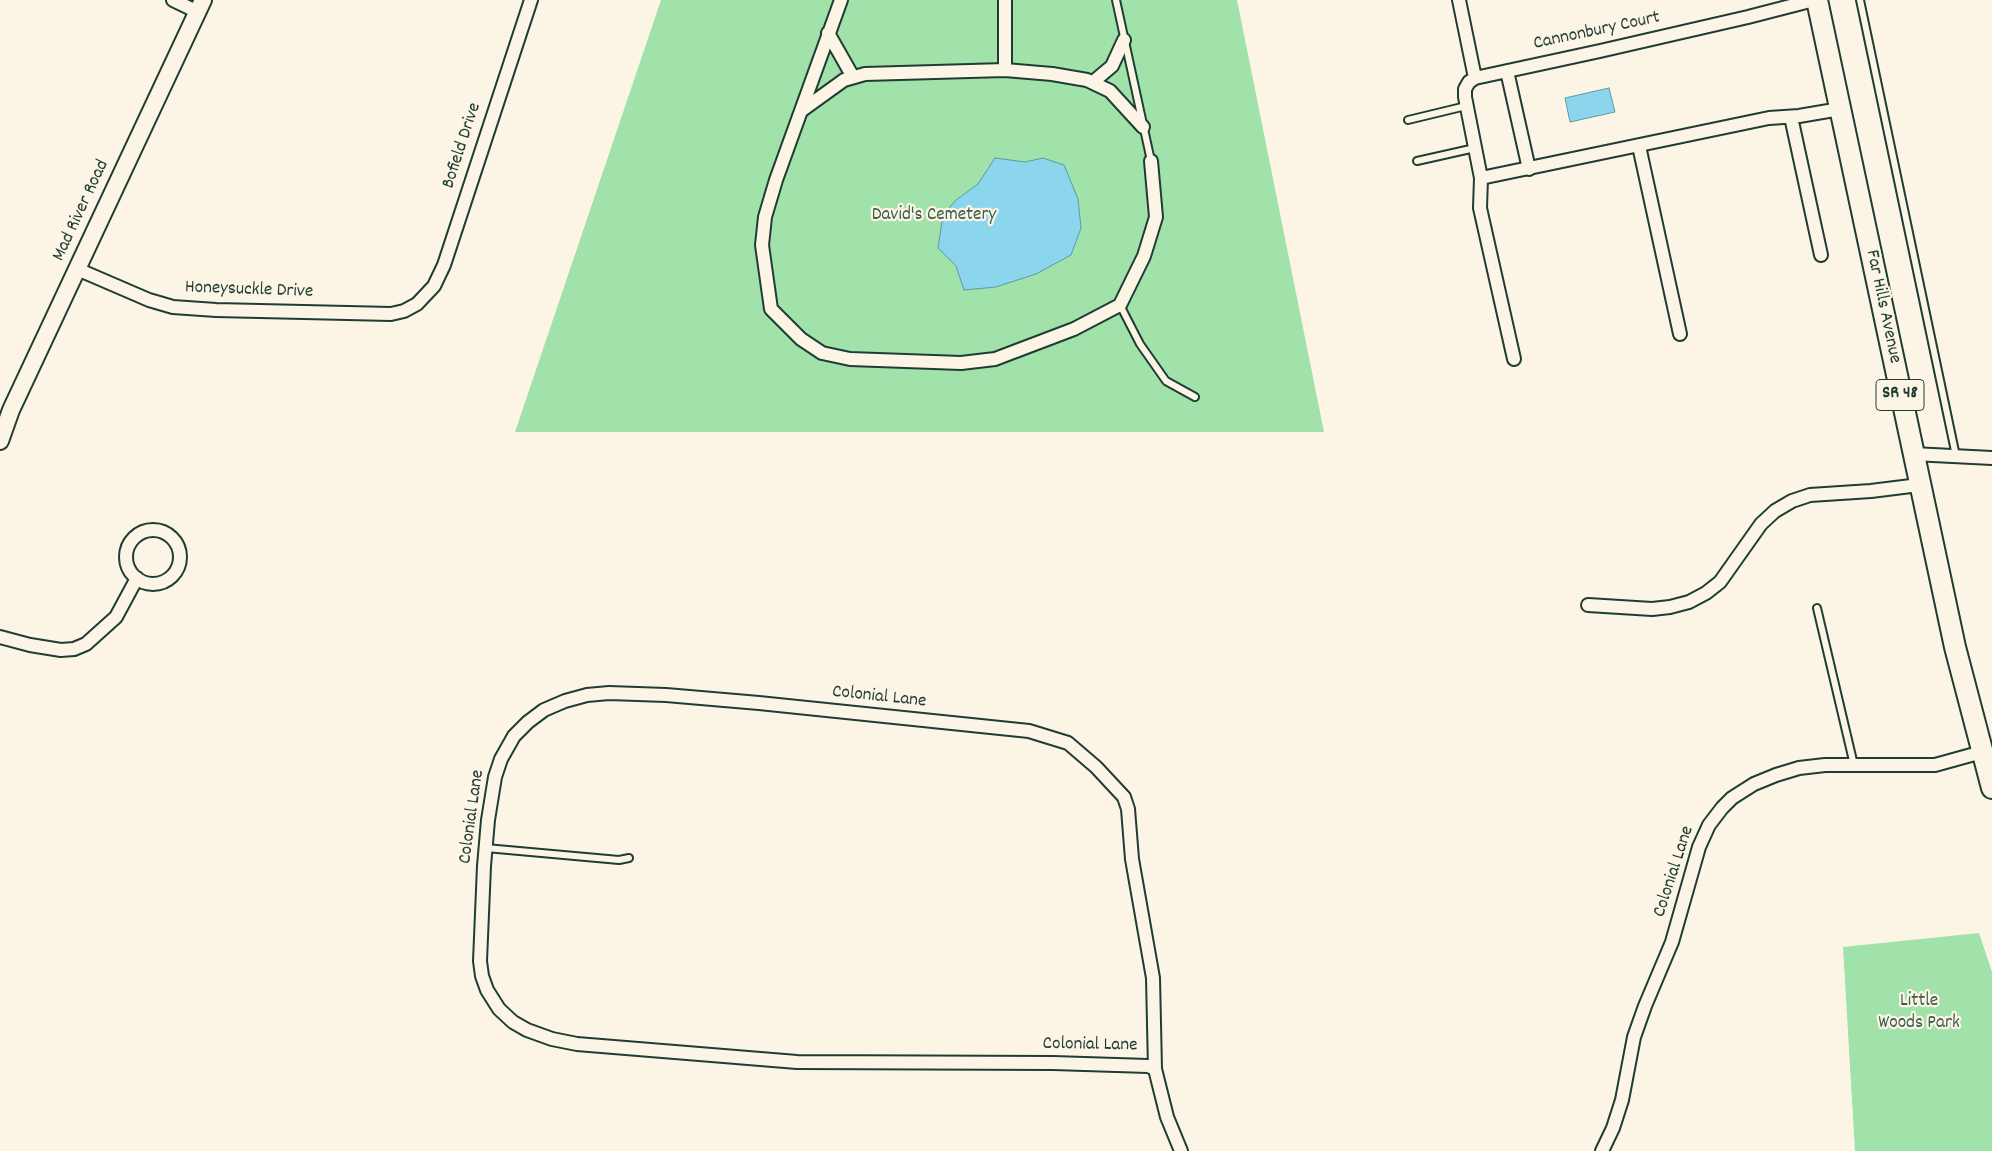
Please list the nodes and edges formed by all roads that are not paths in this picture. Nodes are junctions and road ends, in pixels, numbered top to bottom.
1 (173, 0) edge
2 (531, 0) edge
3 (841, 0) edge
4 (1005, 0) edge
5 (1116, 0) edge
6 (1459, 0) edge
7 (1816, 0) edge
8 (1860, 0) edge
9 (200, 6) edge
10 (1767, 6) edge
11 (828, 33) junction
12 (1124, 40) junction
13 (1005, 70) junction
14 (1507, 71) junction
15 (853, 78) junction
16 (1475, 78) junction
17 (1093, 82) junction
18 (1466, 106) junction
19 (1840, 109) junction
20 (800, 111) junction
21 (1791, 117) junction
22 (1408, 120) dead end
23 (1143, 127) junction
24 (1640, 146) junction
25 (1475, 148) junction
26 (1152, 161) joint
27 (1417, 161) dead end
28 (1529, 169) junction
29 (1481, 178) junction
30 (1821, 255) dead end
31 (77, 269) junction
32 (423, 299) joint
33 (1120, 305) junction
34 (1680, 334) dead end
35 (1514, 359) dead end
36 (1194, 397) dead end
37 (0, 440) edge
38 (1913, 454) junction
39 (1956, 456) junction
40 (1992, 458) edge
41 (1919, 485) junction
42 (137, 578) junction
43 (1588, 605) dead end
44 (1817, 608) dead end
45 (0, 637) edge
46 (1982, 752) junction
47 (1854, 765) junction
48 (1992, 788) edge
49 (486, 848) junction
50 (628, 858) dead end
51 (1155, 1069) junction
52 (1180, 1151) edge
53 (1602, 1151) edge

1 - 9 street
2 - 32 street, Bofield Drive
3 - 11 street
4 - 13 street
5 - 12 lane
6 - 16 street
7 - 10 street, Cannonbury Court
7 - 19 main road, Far Hills Avenue / SR 48
8 - 39 lane
9 - 31 street, Mad River Road
10 - 14 street, Cannonbury Court
11 - 15 street
11 - 20 street
12 - 17 street
12 - 23 lane
13 - 15 street
13 - 17 street
14 - 16 street, Cannonbury Court
14 - 28 street
15 - 20 street
16 - 18 street
17 - 23 street
18 - 22 lane
18 - 25 street
19 - 21 street
19 - 38 main road, Far Hills Avenue / SR 48
20 - 33 street
21 - 24 street
21 - 30 street
23 - 26 lane
24 - 28 street
24 - 34 street
25 - 27 lane
25 - 29 street
26 - 33 street
28 - 29 street
29 - 35 street
31 - 32 street, Honeysuckle Drive
31 - 37 street, Mad River Road
33 - 36 lane
38 - 39 street
38 - 41 main road, Far Hills Avenue / SR 48
39 - 40 street
41 - 43 street
41 - 46 main road, Far Hills Avenue / SR 48
42 - 42 street
42 - 45 street
44 - 47 lane
46 - 47 street, Colonial Lane
46 - 48 main road, Far Hills Avenue / SR 48
47 - 53 street, Colonial Lane
49 - 50 lane
49 - 51 street, Colonial Lane
49 - 51 street, Colonial Lane
51 - 52 street, Colonial Lane

